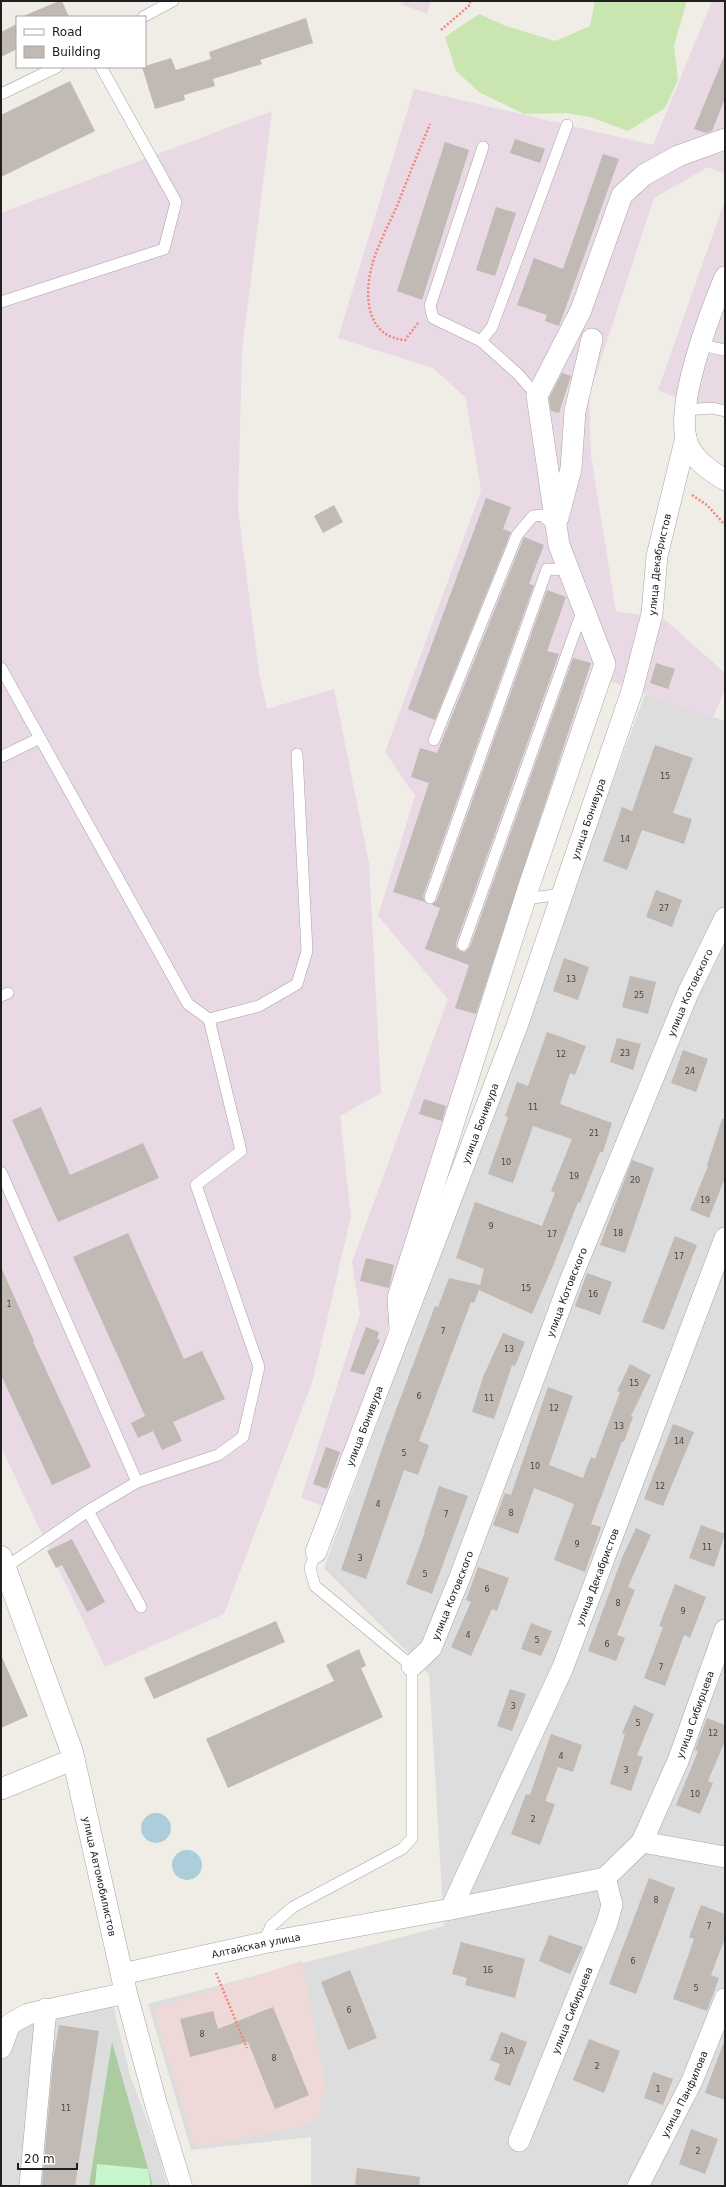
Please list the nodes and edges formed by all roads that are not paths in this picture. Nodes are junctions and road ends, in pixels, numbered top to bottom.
1 (173, 1) edge
2 (146, 16) edge
3 (55, 68) edge
4 (102, 68) edge
5 (1, 94) edge
6 (567, 125) dead end
7 (725, 139) edge
8 (483, 147) dead end
9 (725, 278) edge
10 (1, 302) edge
11 (592, 339) dead end
12 (481, 341) junction
13 (701, 345) junction
14 (725, 350) edge
15 (537, 396) junction
16 (685, 410) junction
17 (725, 411) edge
18 (686, 437) junction
19 (725, 480) edge
20 (553, 536) junction
21 (568, 570) junction
22 (583, 609) junction
23 (1, 668) edge
24 (632, 691) joint
25 (40, 738) junction
26 (434, 740) dead end
27 (297, 754) dead end
28 (1, 756) edge
29 (562, 894) junction
30 (430, 898) dead end
31 (525, 899) junction
32 (725, 918) edge
33 (463, 945) dead end
34 (209, 1018) junction
35 (1, 1172) edge
36 (725, 1238) edge
37 (400, 1329) junction
38 (137, 1482) junction
39 (88, 1511) junction
40 (316, 1552) joint
41 (4, 1568) edge
42 (141, 1607) dead end
43 (725, 1630) edge
44 (412, 1666) junction
45 (74, 1759) junction
46 (1, 1789) edge
47 (642, 1842) junction
48 (725, 1857) edge
49 (605, 1878) junction
50 (451, 1909) junction
51 (263, 1943) junction
52 (124, 1984) junction
53 (725, 1999) edge
54 (46, 2009) junction
55 (1, 2048) edge
56 (519, 2141) dead end
57 (30, 2186) edge
58 (180, 2186) edge
59 (638, 2186) edge

1 - 2 lane
3 - 5 lane
4 - 10 lane
6 - 12 lane
7 - 15 street
8 - 12 lane
9 - 13 street, улица Декабристов
11 - 20 street
12 - 15 lane
13 - 14 lane
13 - 16 street, улица Декабристов
15 - 20 street
16 - 17 lane
16 - 18 street, улица Декабристов
18 - 19 street, улица Декабристов
18 - 24 street, улица Декабристов
20 - 21 street
20 - 26 lane
21 - 22 street
21 - 30 lane
22 - 31 street
22 - 33 lane
23 - 25 lane
24 - 29 street, улица Бонивура
25 - 28 lane
25 - 34 lane
27 - 34 lane
29 - 31 lane
29 - 37 street, улица Бонивура
31 - 37 street
32 - 44 street, улица Котовского
34 - 38 lane
35 - 38 lane
36 - 50 street, улица Декабристов
37 - 40 street, улица Бонивура
38 - 39 lane
39 - 41 lane
39 - 42 lane
40 - 44 lane
41 - 45 street, улица Автомобилистов
43 - 47 street, улица Сибирцева
44 - 51 lane
45 - 46 street
45 - 52 street, улица Автомобилистов
47 - 48 street
47 - 49 street
49 - 50 street, Алтайская улица
49 - 56 street, улица Сибирцева
50 - 51 street, Алтайская улица
51 - 52 street, Алтайская улица
52 - 54 street
52 - 58 street, улица Автомобилистов
53 - 59 street, улица Панфилова
54 - 55 street
54 - 57 street

